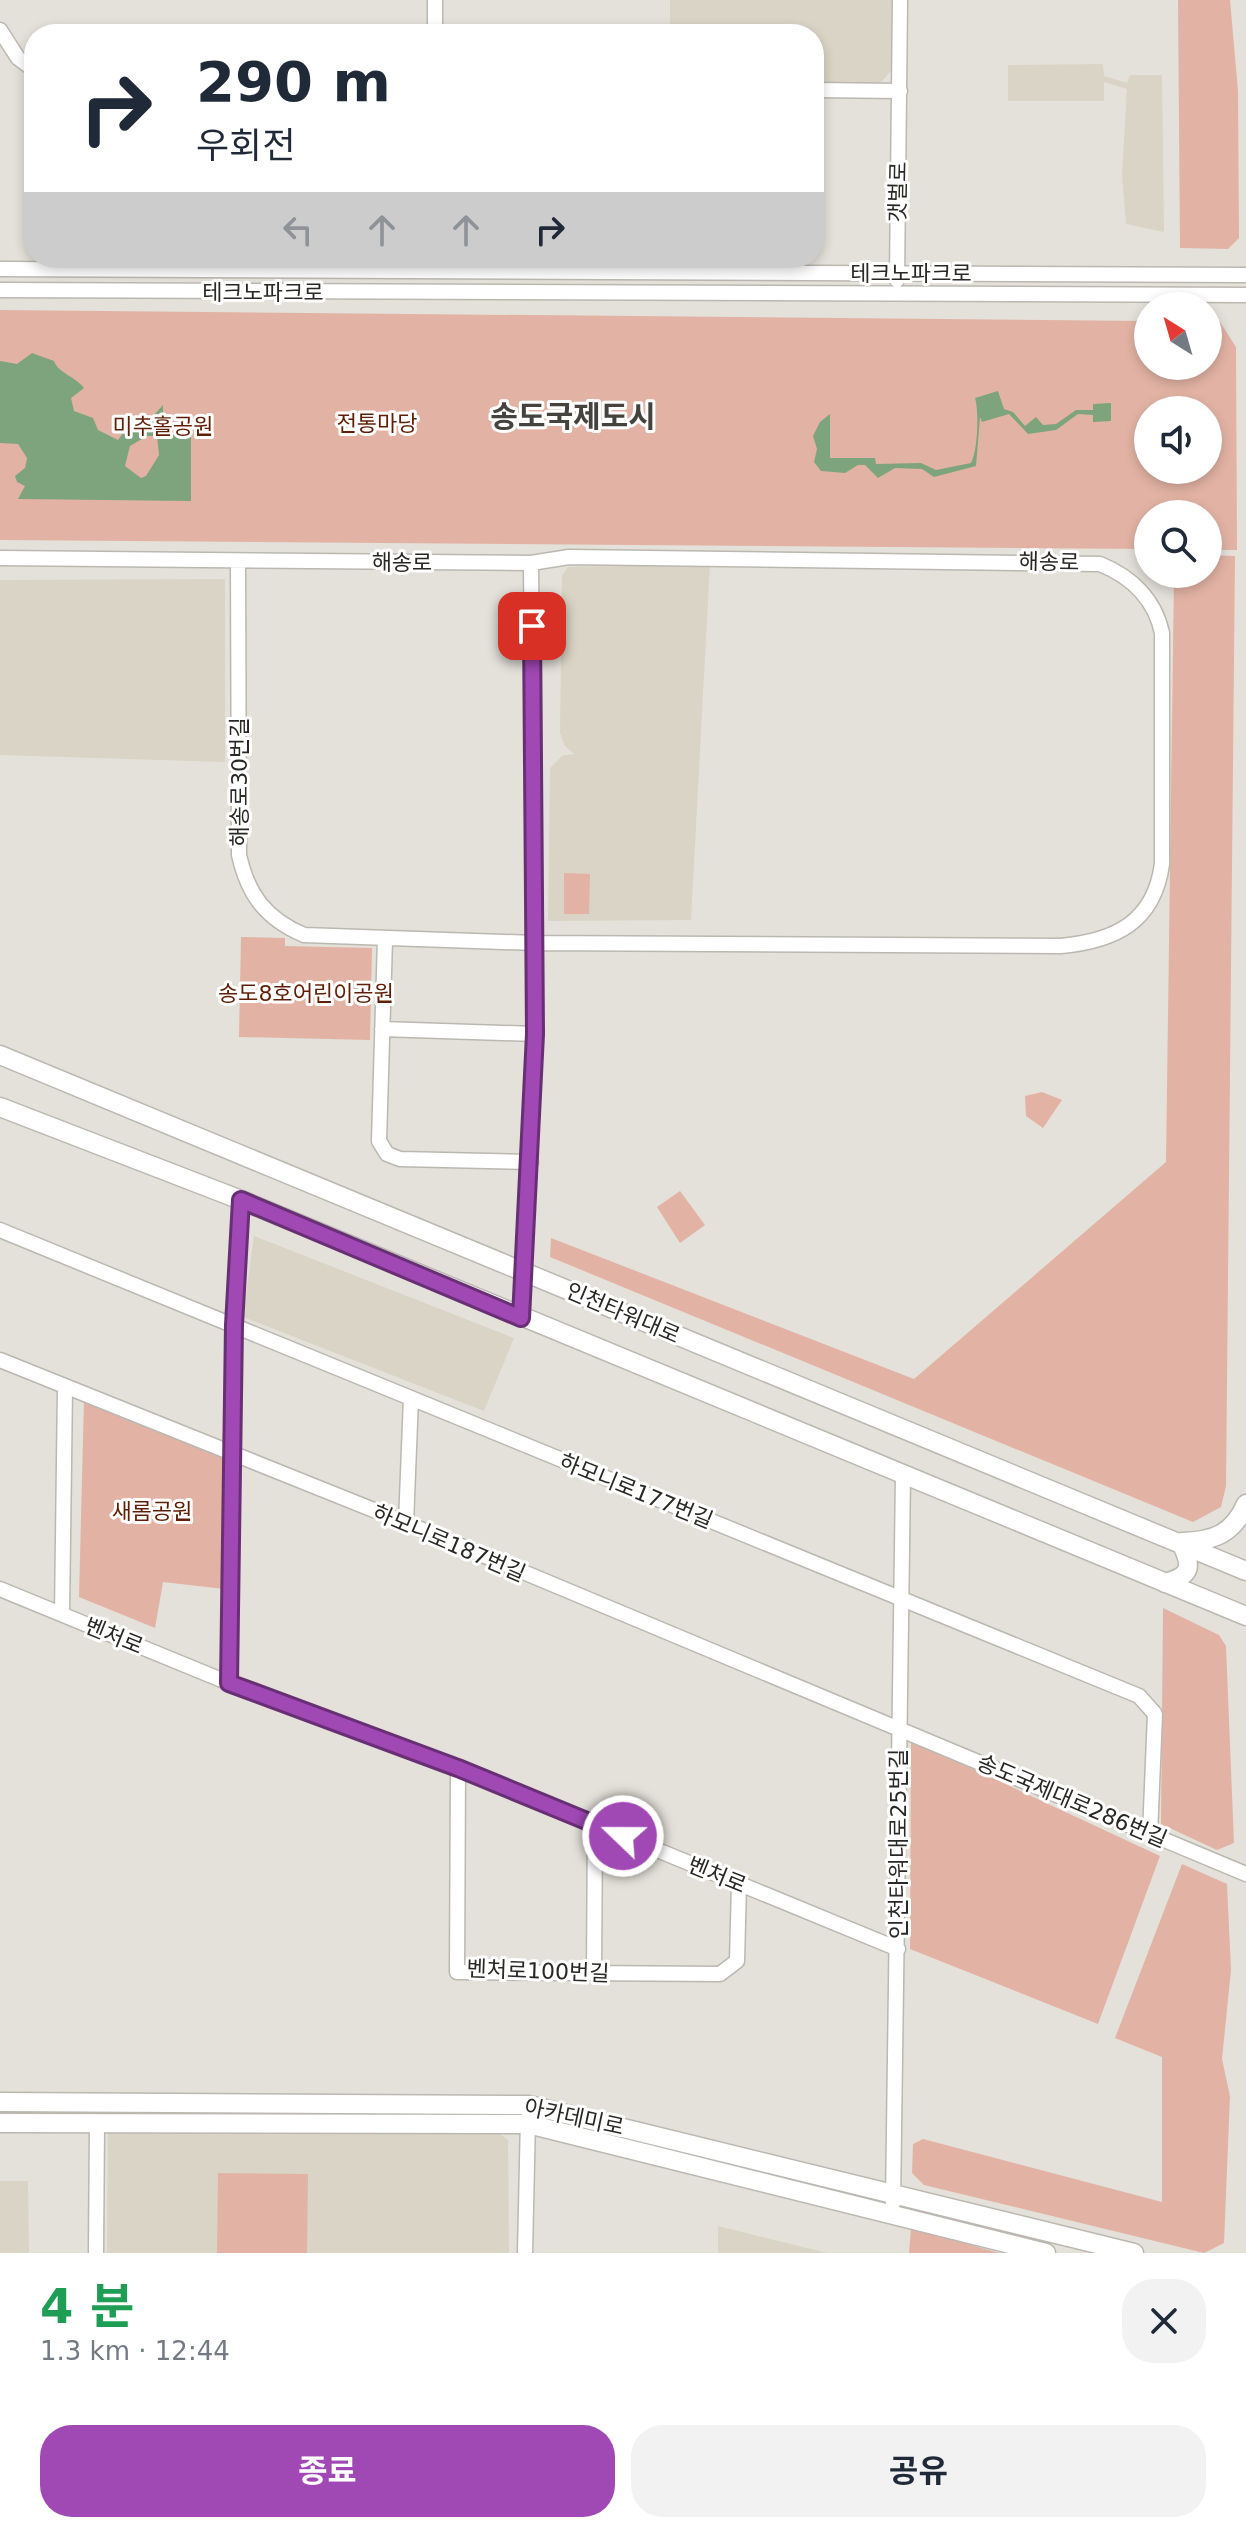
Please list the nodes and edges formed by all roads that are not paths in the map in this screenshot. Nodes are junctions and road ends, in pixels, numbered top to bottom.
1 (435, 0) edge
2 (900, 0) edge
3 (435, 24) edge
4 (0, 30) edge
5 (24, 62) edge
6 (824, 90) edge
7 (900, 91) junction
8 (37, 268) edge
9 (186, 268) edge
10 (502, 268) edge
11 (0, 269) edge
12 (896, 273) junction
13 (1246, 275) edge
14 (0, 290) edge
15 (185, 291) junction
16 (898, 293) junction
17 (1246, 295) edge
18 (0, 558) edge
19 (238, 561) junction
20 (531, 563) junction
21 (385, 939) junction
22 (535, 943) junction
23 (382, 1029) junction
24 (535, 1034) junction
25 (0, 1055) edge
26 (0, 1107) edge
27 (531, 1162) junction
28 (241, 1200) junction
29 (0, 1230) edge
30 (524, 1271) junction
31 (521, 1318) junction
32 (234, 1325) junction
33 (0, 1360) edge
34 (65, 1387) junction
35 (411, 1398) junction
36 (232, 1454) junction
37 (903, 1475) junction
38 (1246, 1504) edge
39 (406, 1523) junction
40 (1179, 1544) junction
41 (1246, 1571) edge
42 (1165, 1583) junction
43 (0, 1589) edge
44 (899, 1599) junction
45 (62, 1614) junction
46 (1246, 1616) edge
47 (229, 1683) junction
48 (898, 1727) junction
49 (458, 1768) junction
50 (595, 1824) junction
51 (1150, 1834) junction
52 (1246, 1874) edge
53 (739, 1884) junction
54 (898, 1949) junction
55 (594, 1973) junction
56 (0, 2102) edge
57 (528, 2114) junction
58 (97, 2122) junction
59 (0, 2123) edge
60 (893, 2192) junction
61 (893, 2212) junction
62 (96, 2253) edge
63 (525, 2253) edge
64 (1046, 2253) edge
65 (1134, 2253) edge

1 - 3 street
2 - 7 street, 갯벌로
4 - 5 street
6 - 7 street
7 - 12 street, 갯벌로
8 - 11 street, 테크노파크로
9 - 15 street
10 - 12 street, 테크노파크로
12 - 13 street, 테크노파크로
12 - 16 street, 갯벌로
14 - 15 street, 테크노파크로
15 - 16 street, 테크노파크로
16 - 17 street, 테크노파크로
18 - 19 street, 해송로
19 - 20 street, 해송로
19 - 21 street, 해송로30번길
20 - 22 street
20 - 22 street, 해송로
21 - 22 street, 해송로30번길
21 - 23 street
22 - 24 street
23 - 24 street
23 - 27 street
24 - 27 street
25 - 30 main road, 인천타워대로
26 - 28 main road, 인천타워대로
27 - 30 street
28 - 31 main road, 인천타워대로
28 - 32 street
29 - 32 street, 하모니로177번길
30 - 31 street
30 - 40 main road, 인천타워대로
31 - 37 main road, 인천타워대로
32 - 35 street, 하모니로177번길
32 - 36 street
33 - 34 street, 하모니로187번길
34 - 36 street, 하모니로187번길
34 - 45 street
35 - 39 street
35 - 44 street, 하모니로177번길
36 - 39 street, 하모니로187번길
36 - 47 street
37 - 42 main road, 인천타워대로
37 - 44 street, 인천타워대로25번길
38 - 40 main road
39 - 48 street, 하모니로187번길
40 - 41 main road, 인천타워대로
40 - 42 main road
42 - 46 main road, 인천타워대로
43 - 45 street, 벤처로
44 - 48 street, 인천타워대로25번길
44 - 51 street, 하모니로177번길
45 - 47 street, 벤처로
47 - 49 street, 벤처로
48 - 51 street, 송도국제대로286번길
48 - 54 street, 인천타워대로25번길
49 - 50 street, 벤처로
49 - 55 street, 벤처로100번길
50 - 53 street, 벤처로
50 - 55 street
51 - 52 street, 송도국제대로286번길
53 - 54 street, 벤처로
53 - 55 street, 벤처로100번길
54 - 60 street, 인천타워대로25번길
56 - 57 main road, 아카데미로
57 - 58 main road, 아카데미로
57 - 60 main road, 아카데미로
57 - 61 main road, 아카데미로
57 - 63 street
58 - 59 main road, 아카데미로
58 - 62 street
60 - 61 street, 인천타워대로25번길
60 - 65 main road, 아카데미로
61 - 64 main road, 아카데미로

